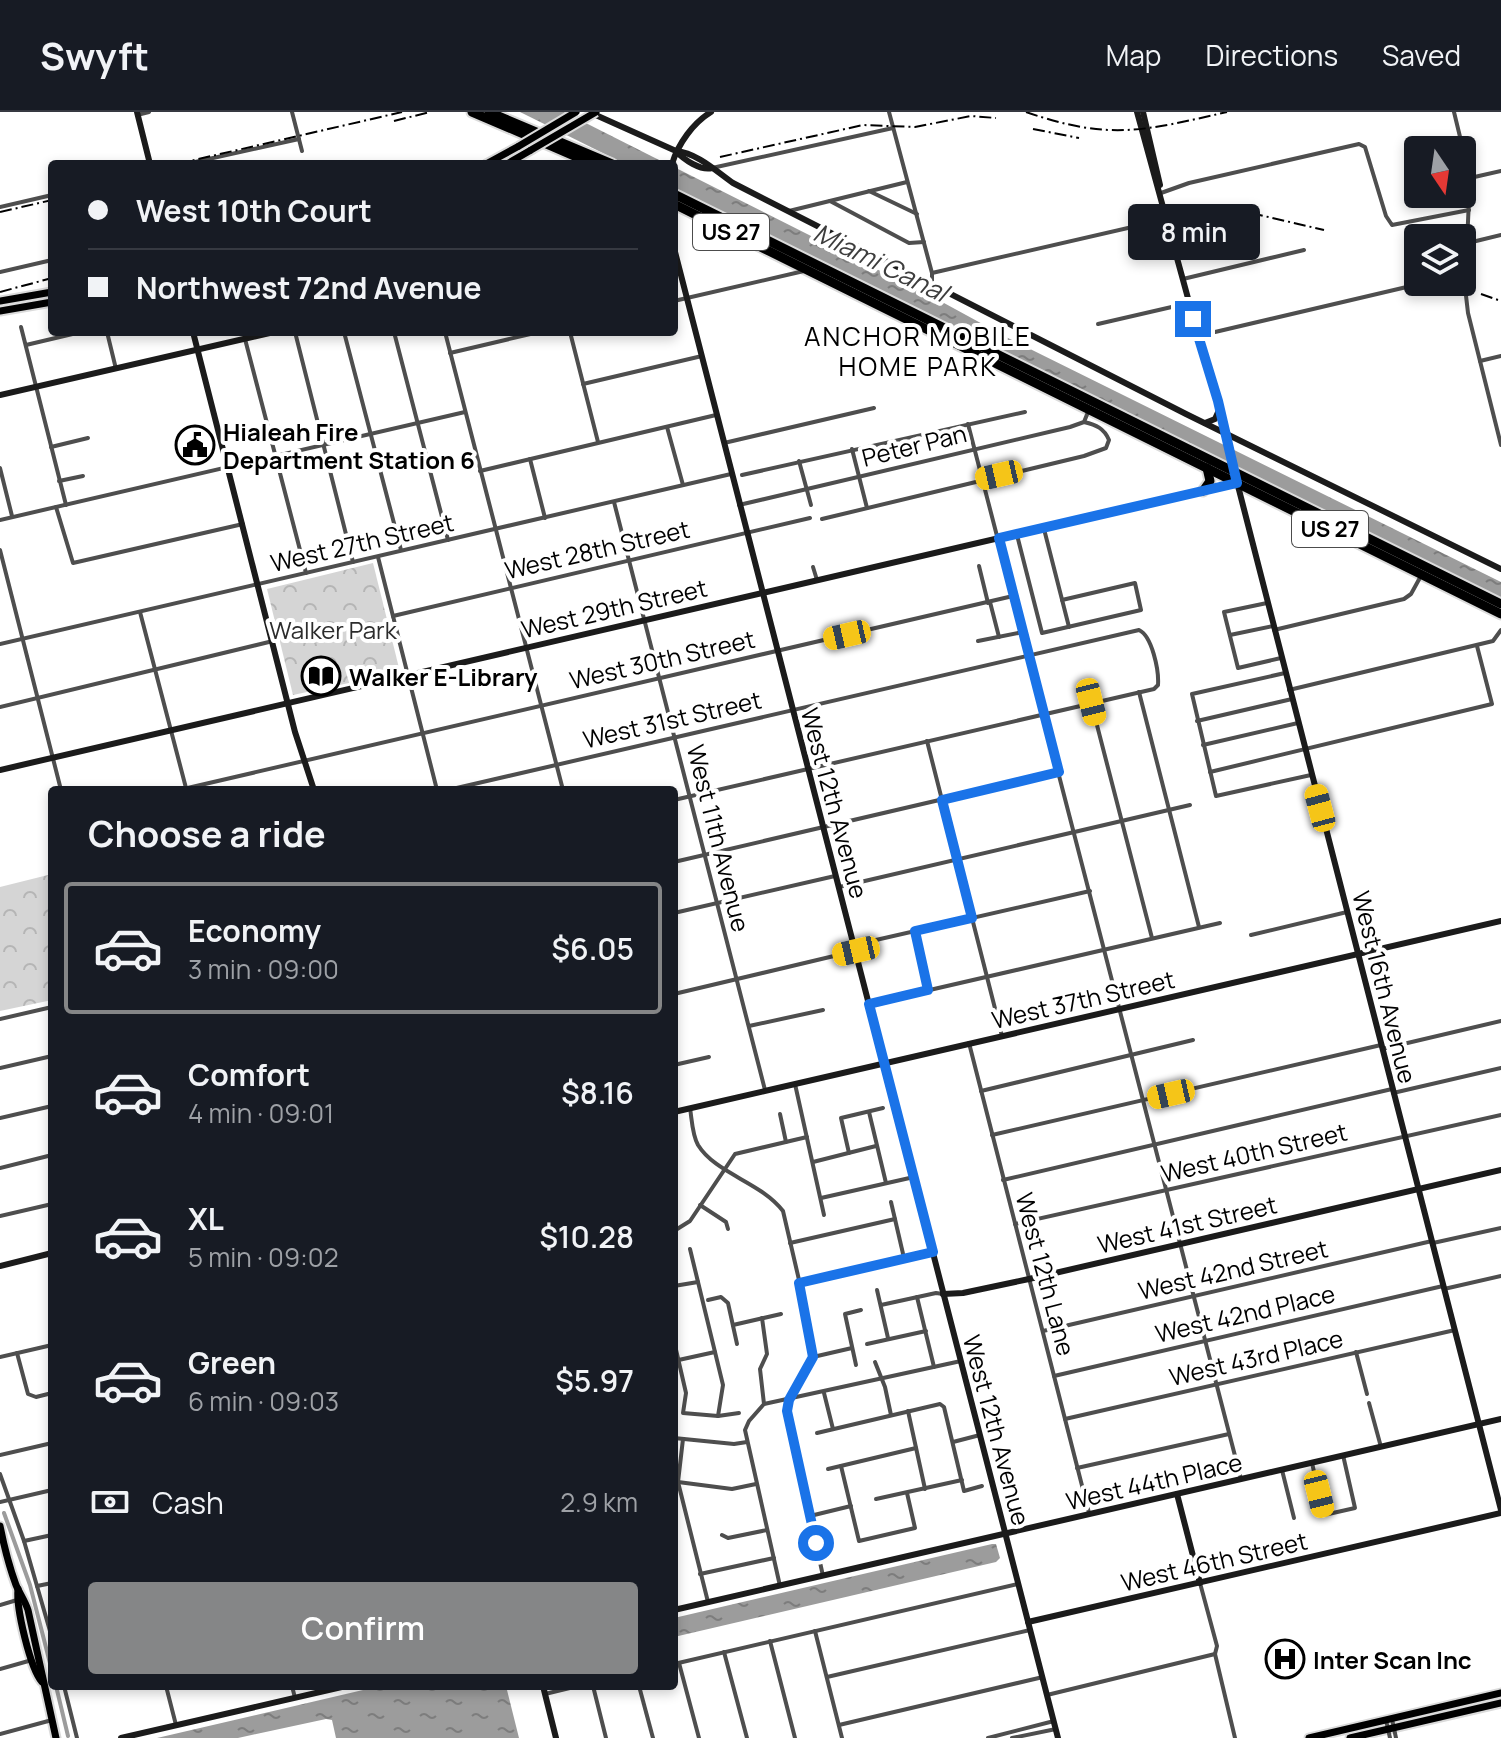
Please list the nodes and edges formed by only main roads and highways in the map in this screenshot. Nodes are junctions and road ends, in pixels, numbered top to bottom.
1 (472, 112) edge
2 (489, 112) edge
3 (576, 112) edge
4 (596, 112) edge
5 (493, 160) edge
6 (514, 160) edge
7 (584, 160) edge
8 (603, 160) edge
9 (678, 196) edge
10 (678, 206) edge
11 (789, 261) junction
12 (808, 270) junction
13 (828, 271) junction
14 (788, 275) road end
15 (48, 293) edge
16 (0, 301) edge
17 (48, 303) edge
18 (0, 311) edge
19 (1207, 468) junction
20 (1235, 474) junction
21 (1203, 491) road end
22 (1424, 571) junction
23 (1501, 604) edge
24 (1501, 614) edge
25 (0, 1526) edge
26 (0, 1540) edge
27 (18, 1589) junction
28 (42, 1682) junction
29 (1501, 1693) edge
30 (1501, 1703) edge
31 (1391, 1729) edge
32 (56, 1738) edge
33 (1309, 1738) edge
34 (1350, 1738) edge

1 - 7 highway
2 - 8 highway
3 - 5 main road, bridge
4 - 6 main road, bridge
9 - 13 highway, US 27
10 - 11 highway, US 27
11 - 12 highway, US 27
11 - 14 highway
12 - 13 highway
12 - 19 highway, US 27
13 - 20 highway, US 27
15 - 16 main road
17 - 18 main road
19 - 20 highway, US 27
19 - 21 highway
20 - 22 highway, US 27
22 - 23 highway, US 27
22 - 24 highway, US 27
25 - 26 main road
26 - 27 main road
27 - 28 main road
27 - 28 main road
28 - 32 main road
29 - 31 main road
30 - 31 main road
31 - 33 main road
31 - 34 main road

